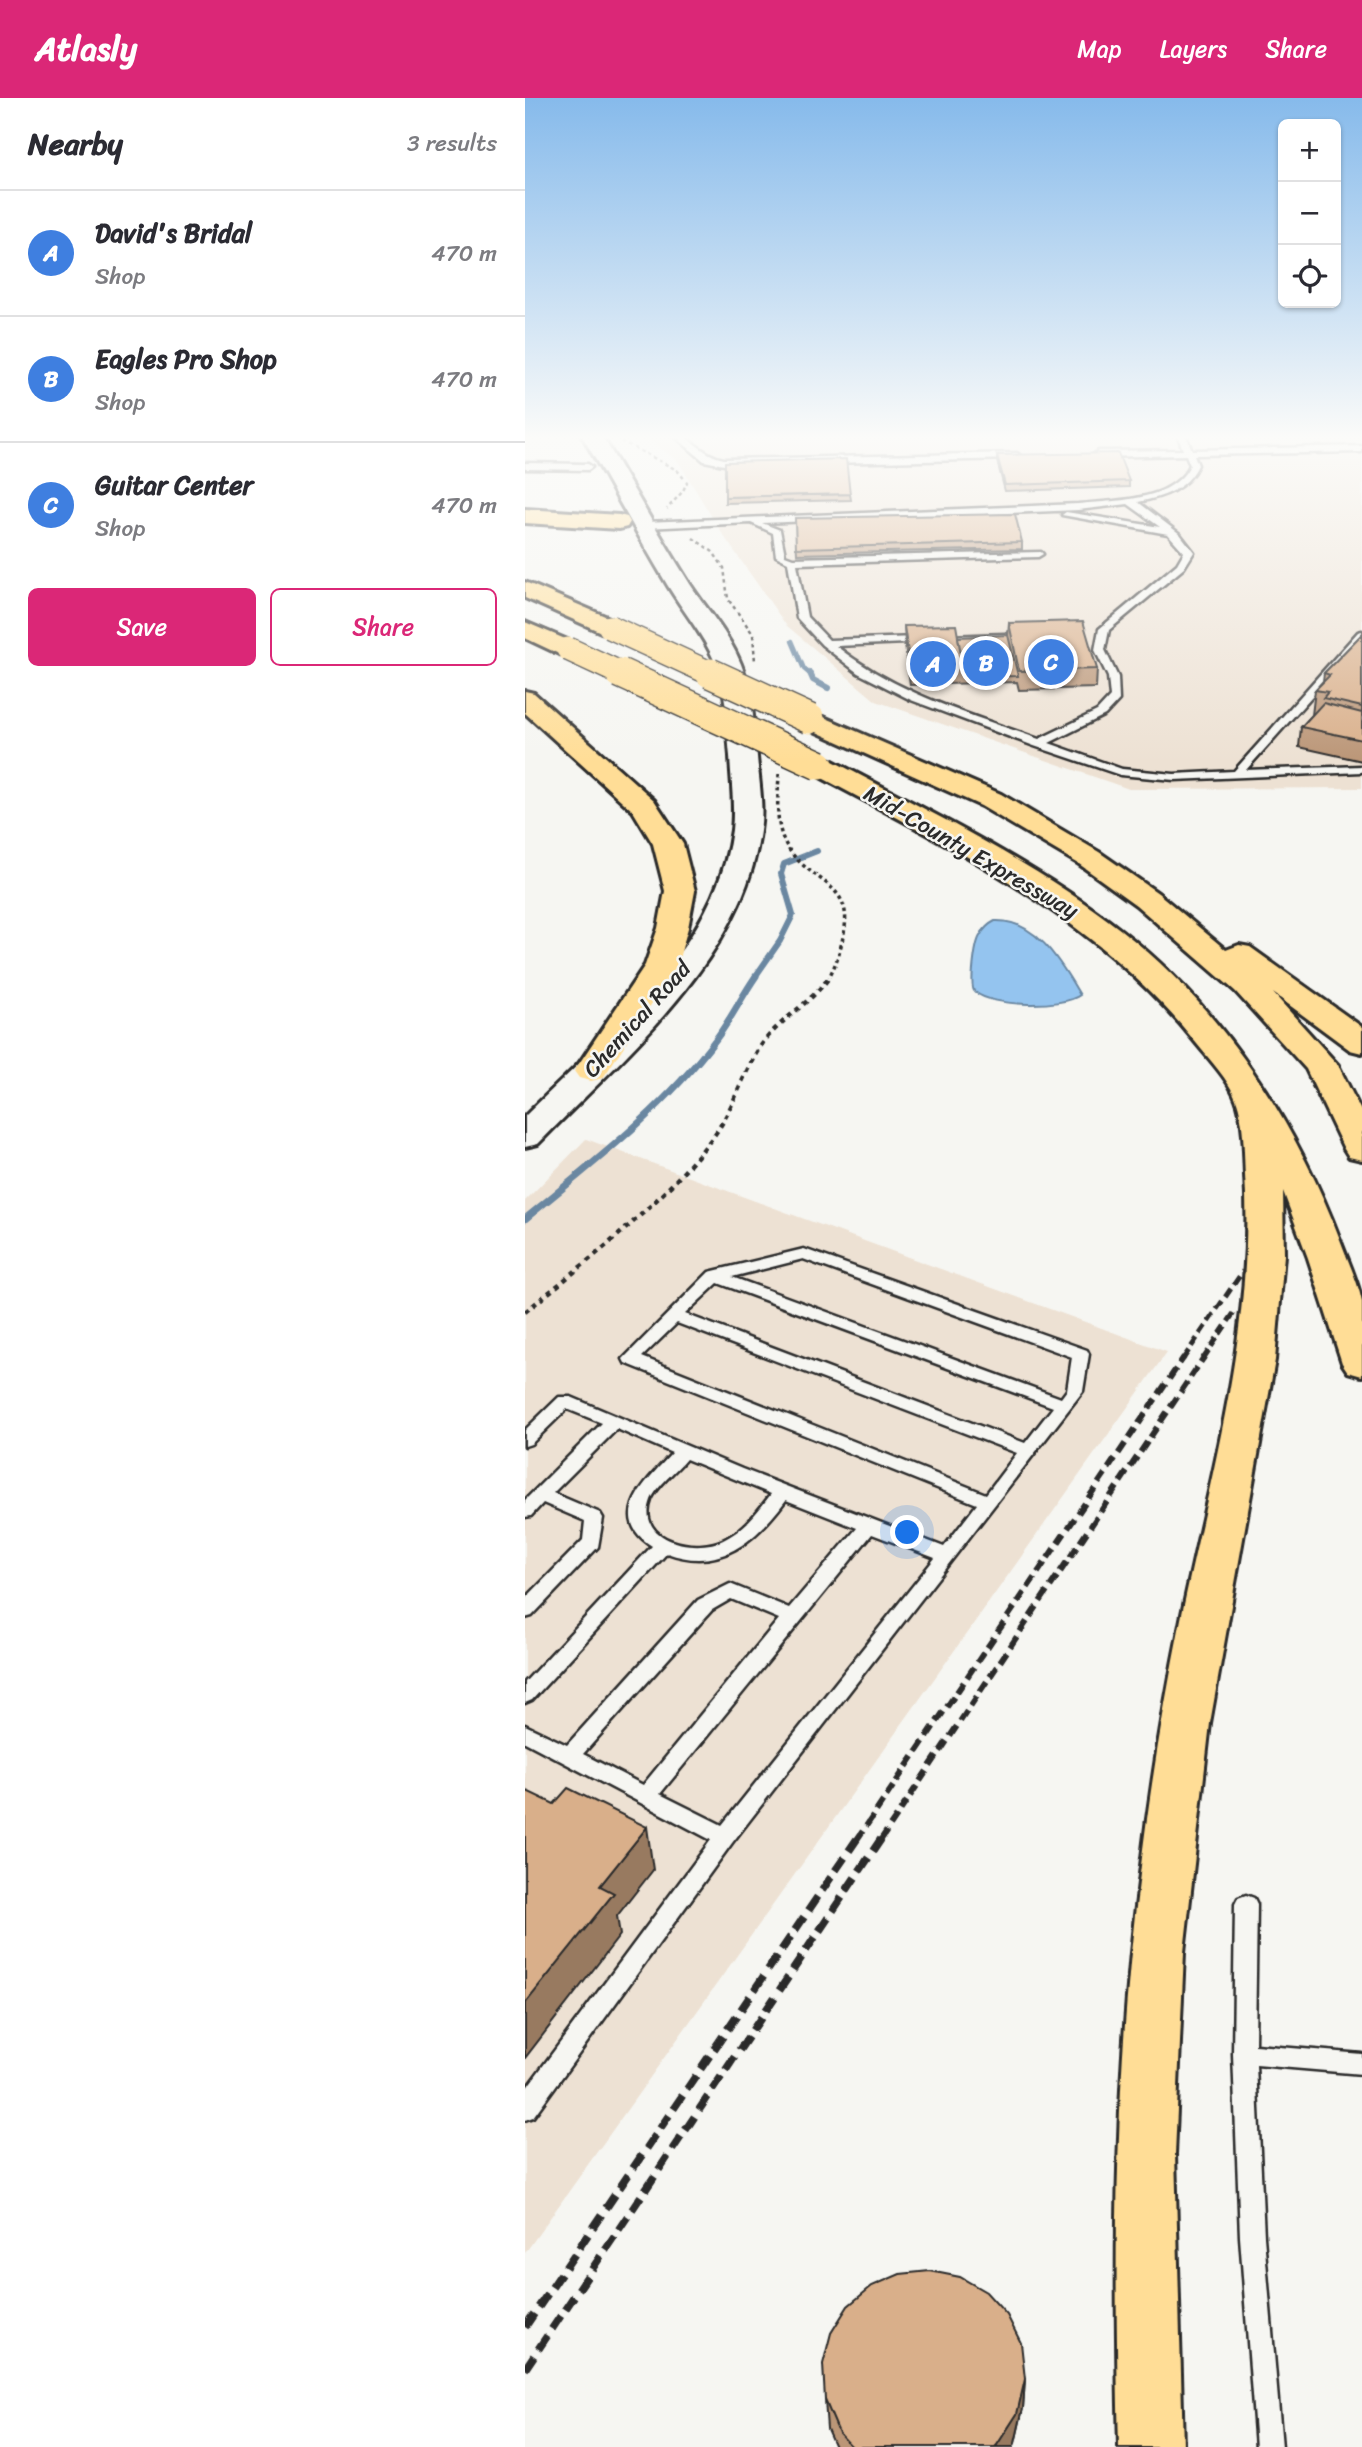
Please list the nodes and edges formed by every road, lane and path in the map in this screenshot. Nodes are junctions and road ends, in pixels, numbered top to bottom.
1 (650, 544) edge
2 (779, 544) edge
3 (1183, 544) edge
4 (1038, 554) dead end
5 (792, 561) junction
6 (525, 589) edge
7 (525, 629) edge
8 (1091, 632) dead end
9 (1104, 632) junction
10 (1037, 634) edge
11 (1362, 634) edge
12 (826, 643) junction
13 (525, 699) edge
14 (1038, 744) junction
15 (1362, 769) edge
16 (1237, 774) junction
17 (779, 829) dead end
18 (1147, 899) junction
19 (1362, 1043) edge
20 (591, 1071) junction
21 (1253, 1097) junction
22 (525, 1136) edge
23 (1362, 1149) edge
24 (715, 1276) junction
25 (525, 1312) edge
26 (674, 1316) junction
27 (1362, 1363) edge
28 (1064, 1405) junction
29 (614, 1422) junction
30 (525, 1440) edge
31 (683, 1451) junction
32 (1028, 1451) junction
33 (783, 1491) junction
34 (541, 1495) junction
35 (989, 1502) junction
36 (525, 1511) edge
37 (869, 1525) junction
38 (662, 1546) junction
39 (947, 1556) junction
40 (525, 1611) edge
41 (792, 1617) junction
42 (525, 1695) edge
43 (525, 1733) edge
44 (569, 1756) junction
45 (646, 1796) junction
46 (725, 1837) junction
47 (1246, 1904) dead end
48 (1244, 2054) junction
49 (1362, 2064) edge
50 (525, 2109) edge
51 (1151, 2447) edge
52 (1269, 2447) edge

1 - 20 main road, Chemical Road
2 - 5 lane
3 - 9 lane
4 - 5 lane
5 - 12 lane
6 - 18 highway, Mid-County Expressway, bridge
7 - 21 highway, Mid-County Expressway, bridge
8 - 9 lane
9 - 14 lane
10 - 12 lane
11 - 16 lane
12 - 14 lane
13 - 20 highway
14 - 16 lane
15 - 16 lane
17 - 25 path
18 - 19 highway
18 - 23 highway, Mid-County Expressway
20 - 22 main road, Chemical Road
21 - 27 highway, Mid-County Expressway
21 - 51 highway
24 - 26 lane
24 - 28 lane
24 - 28 lane
26 - 32 lane
26 - 35 lane
28 - 32 lane
29 - 30 lane
29 - 31 lane
29 - 34 lane
31 - 33 lane
31 - 38 lane
32 - 35 lane
33 - 37 lane
33 - 38 lane
34 - 36 lane
34 - 40 lane
35 - 39 lane
37 - 39 lane
37 - 41 lane
38 - 42 lane
39 - 46 lane
41 - 44 lane
41 - 45 lane
43 - 44 lane
44 - 45 lane
45 - 46 lane
46 - 50 lane
47 - 48 lane
48 - 49 lane
48 - 52 lane

